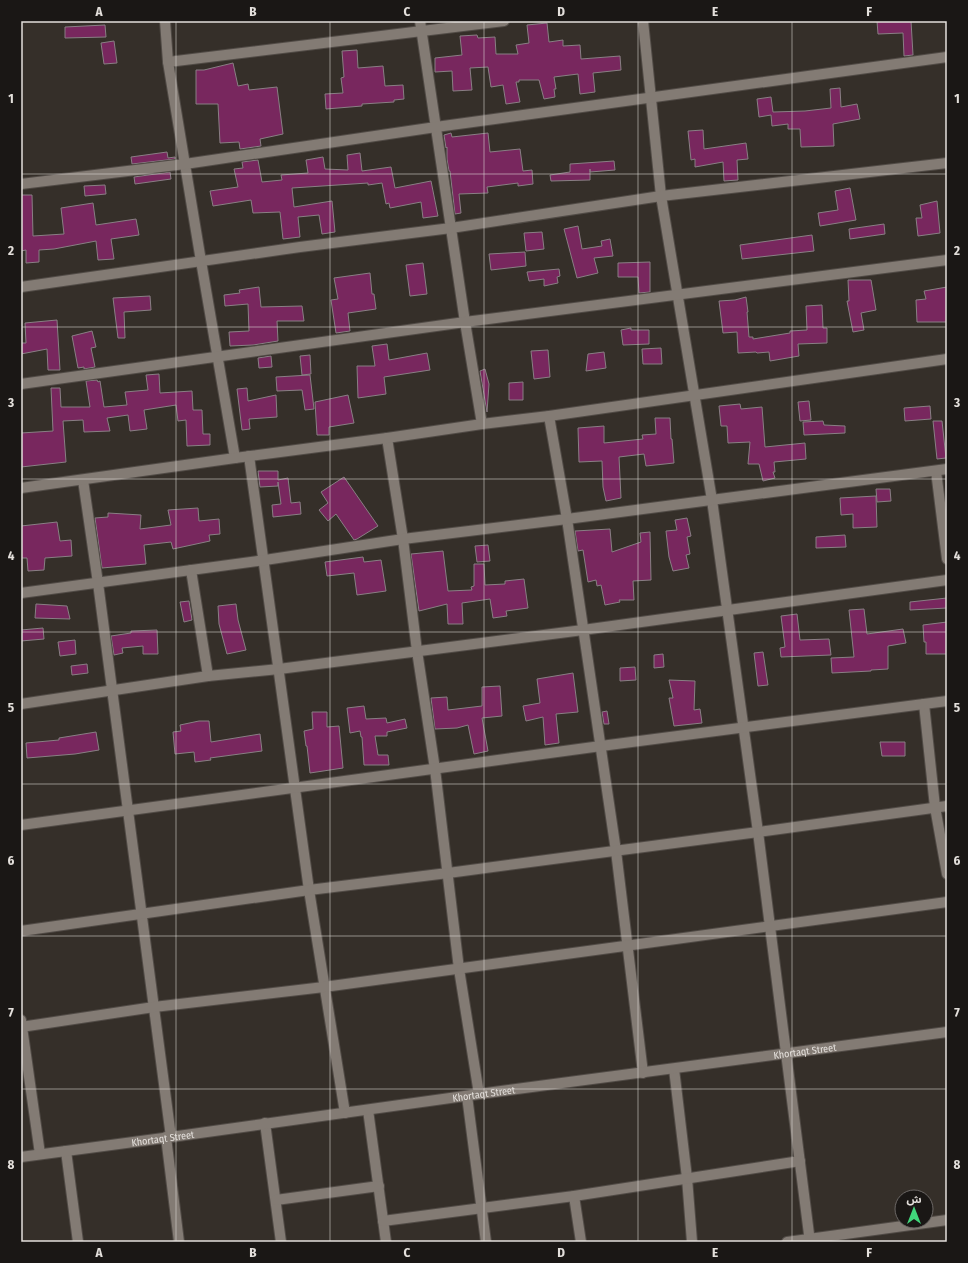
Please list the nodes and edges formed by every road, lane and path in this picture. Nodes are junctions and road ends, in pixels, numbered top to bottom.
1 (165, 21) edge
2 (504, 21) edge
3 (643, 21) edge
4 (421, 26) edge
5 (947, 58) edge
6 (168, 62) junction
7 (651, 98) junction
8 (436, 127) junction
9 (947, 163) edge
10 (185, 164) junction
11 (21, 184) edge
12 (661, 196) junction
13 (452, 228) junction
14 (947, 260) edge
15 (200, 261) junction
16 (21, 287) edge
17 (678, 294) junction
18 (465, 322) junction
19 (218, 356) junction
20 (947, 358) edge
21 (21, 384) edge
22 (694, 396) junction
23 (549, 416) junction
24 (482, 424) junction
25 (387, 438) junction
26 (249, 456) junction
27 (235, 458) junction
28 (947, 469) edge
29 (936, 470) junction
30 (83, 480) junction
31 (21, 488) edge
32 (712, 500) junction
33 (567, 519) junction
34 (403, 538) junction
35 (947, 559) edge
36 (264, 560) junction
37 (190, 570) junction
38 (947, 580) edge
39 (98, 583) junction
40 (21, 593) edge
41 (727, 610) junction
42 (583, 630) junction
43 (417, 651) junction
44 (279, 669) junction
45 (208, 676) junction
46 (112, 691) junction
47 (947, 701) edge
48 (21, 704) edge
49 (924, 704) junction
50 (743, 728) junction
51 (601, 746) junction
52 (435, 769) junction
53 (295, 788) junction
54 (947, 806) edge
55 (935, 807) junction
56 (128, 811) junction
57 (21, 825) edge
58 (758, 832) junction
59 (616, 851) junction
60 (448, 873) junction
61 (947, 874) edge
62 (309, 890) junction
63 (947, 902) edge
64 (142, 913) junction
65 (770, 926) junction
66 (21, 931) edge
67 (627, 946) junction
68 (459, 969) junction
69 (324, 987) junction
70 (154, 1008) junction
71 (21, 1025) edge
72 (947, 1032) edge
73 (786, 1053) junction
74 (674, 1069) junction
75 (643, 1073) junction
76 (479, 1094) junction
77 (467, 1096) junction
78 (368, 1110) junction
79 (345, 1113) junction
80 (265, 1124) junction
81 (169, 1137) junction
82 (66, 1151) junction
83 (40, 1154) junction
84 (21, 1156) edge
85 (800, 1161) junction
86 (687, 1178) junction
87 (379, 1186) junction
88 (574, 1196) junction
89 (276, 1200) junction
90 (482, 1208) junction
91 (947, 1220) edge
92 (383, 1221) junction
93 (809, 1240) edge
94 (78, 1242) edge
95 (179, 1242) edge
96 (281, 1242) edge
97 (386, 1242) edge
98 (486, 1242) edge
99 (581, 1242) edge
100 (692, 1242) edge
101 (787, 1242) edge

1 - 6 street
2 - 4 street
3 - 7 street
4 - 6 street
4 - 8 street
5 - 7 street
6 - 10 street
7 - 8 street
7 - 12 street
8 - 10 street
8 - 13 street
9 - 12 street
10 - 11 street
10 - 15 street
12 - 13 street
12 - 17 street
13 - 15 street
13 - 18 street
14 - 17 street
15 - 16 street
15 - 19 street
17 - 18 street
17 - 22 street
18 - 19 street
18 - 24 street
19 - 21 street
19 - 27 street
20 - 22 street
22 - 23 street
22 - 32 street
23 - 24 street
23 - 33 street
24 - 25 street
25 - 26 street
25 - 34 street
26 - 27 street
26 - 36 street
27 - 30 street
28 - 29 street
29 - 32 street
29 - 35 street
30 - 31 street
30 - 39 street
32 - 33 street
32 - 41 street
33 - 34 street
33 - 42 street
34 - 36 street
34 - 43 street
36 - 37 street
36 - 44 street
37 - 39 street
37 - 45 street
38 - 41 street
39 - 40 street
39 - 46 street
41 - 42 street
41 - 50 street
42 - 43 street
42 - 51 street
43 - 44 street
43 - 52 street
44 - 45 street
44 - 53 street
45 - 46 street
46 - 48 street
46 - 56 street
47 - 49 street
49 - 50 street
49 - 55 street
50 - 51 street
50 - 58 street
51 - 52 street
51 - 59 street
52 - 53 street
52 - 60 street
53 - 56 street
53 - 62 street
54 - 55 street
55 - 58 street
55 - 61 street
56 - 57 street
56 - 64 street
58 - 59 street
58 - 65 street
59 - 60 street
59 - 67 street
60 - 62 street
60 - 68 street
62 - 64 street
62 - 69 street
63 - 65 street
64 - 66 street
64 - 70 street
65 - 67 street
65 - 73 street
67 - 68 street
67 - 75 street
68 - 69 street
68 - 76 street
69 - 70 street
69 - 79 street
70 - 71 street
70 - 81 street
71 - 83 street
72 - 73 street, Khortaqt Street
73 - 74 street, Khortaqt Street
73 - 85 street
74 - 75 street, Khortaqt Street
74 - 86 street
75 - 76 street, Khortaqt Street
76 - 77 street, Khortaqt Street
77 - 78 street, Khortaqt Street
77 - 90 street
78 - 79 street, Khortaqt Street
78 - 87 street
79 - 80 street, Khortaqt Street
80 - 81 street, Khortaqt Street
80 - 89 street
81 - 82 street, Khortaqt Street
81 - 95 street
82 - 83 street, Khortaqt Street
82 - 94 street
83 - 84 street, Khortaqt Street
85 - 86 street
85 - 93 street
86 - 88 street
86 - 100 street
87 - 89 street
87 - 92 street
88 - 90 street
88 - 99 street
89 - 96 street
90 - 92 street
90 - 98 street
91 - 93 street
92 - 97 street
93 - 101 street

